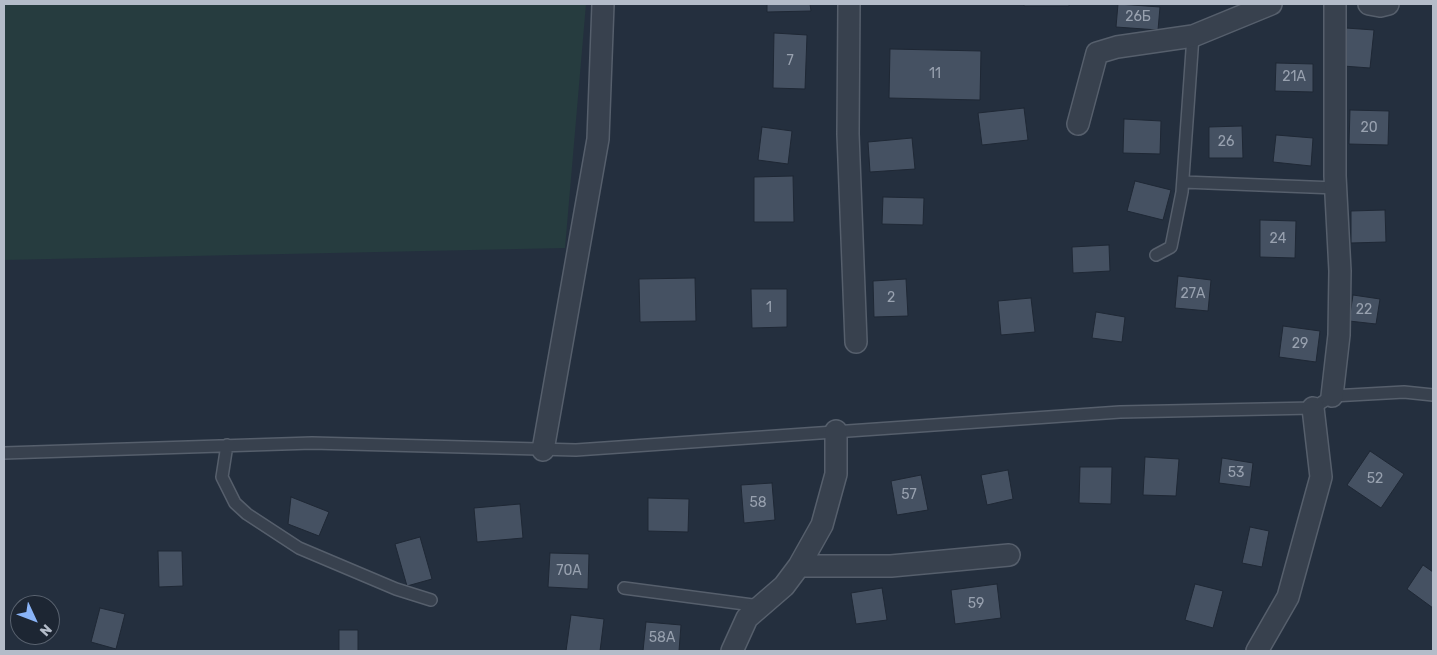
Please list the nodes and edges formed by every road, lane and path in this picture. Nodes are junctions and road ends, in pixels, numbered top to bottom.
1 (603, 4) edge
2 (849, 4) edge
3 (1271, 4) edge
4 (1335, 4) edge
5 (1369, 4) edge
6 (1388, 4) edge
7 (1194, 36) junction
8 (1078, 124) dead end
9 (1183, 182) junction
10 (1336, 188) junction
11 (1156, 255) dead end
12 (856, 342) dead end
13 (1433, 395) edge
14 (1332, 396) junction
15 (1312, 408) junction
16 (836, 431) junction
17 (227, 445) junction
18 (543, 450) junction
19 (4, 453) edge
20 (1009, 555) dead end
21 (799, 566) junction
22 (624, 588) dead end
23 (431, 600) dead end
24 (760, 606) junction
25 (732, 651) edge
26 (1257, 651) edge

1 - 18 street
2 - 12 street
3 - 7 street
4 - 10 street
5 - 6 street
7 - 8 street
7 - 9 lane
9 - 10 lane
9 - 11 lane
10 - 14 street
13 - 14 lane
14 - 15 lane
15 - 16 lane
15 - 26 street
16 - 18 lane
16 - 21 street
17 - 18 lane
17 - 19 lane
17 - 23 lane
20 - 21 street
21 - 24 street
22 - 24 lane
24 - 25 street

